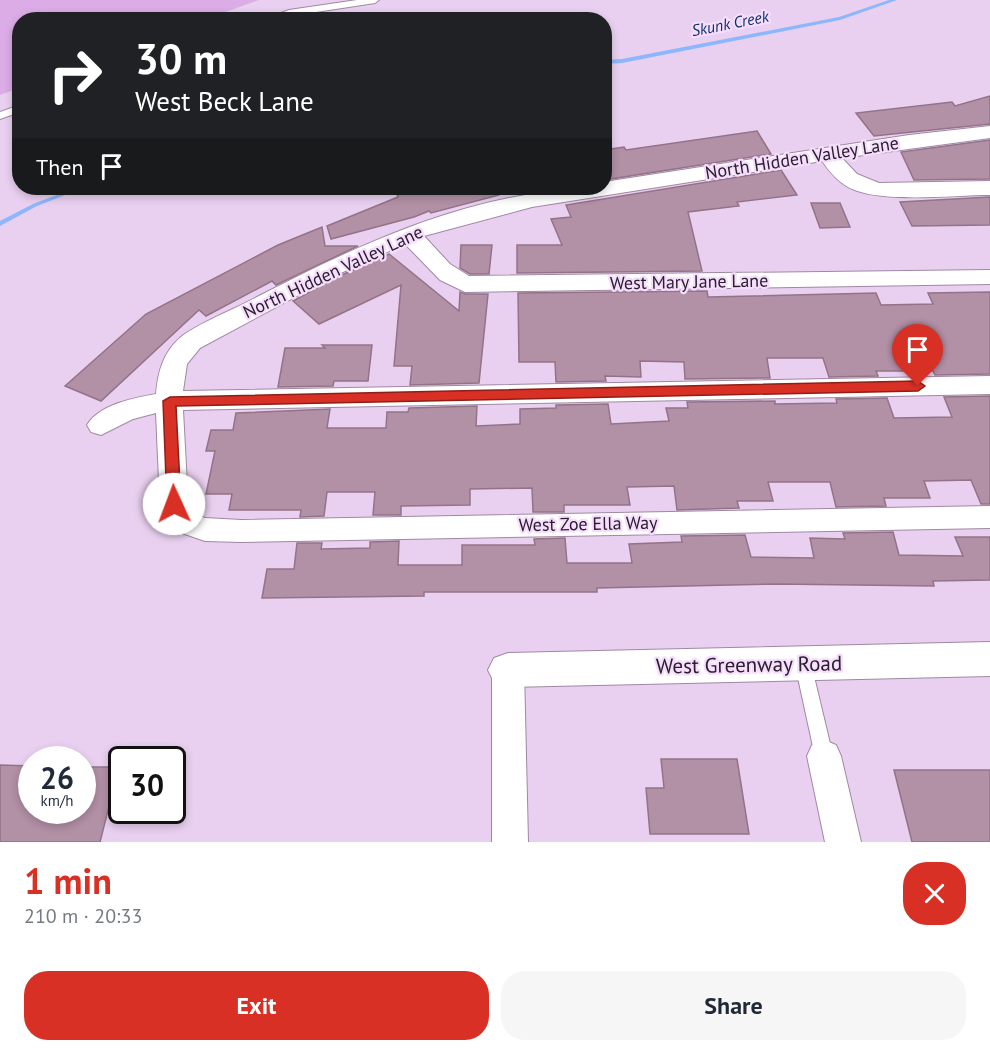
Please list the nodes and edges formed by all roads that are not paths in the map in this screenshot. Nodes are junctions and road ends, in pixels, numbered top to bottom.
1 (375, 0) edge
2 (301, 12) edge
3 (990, 132) edge
4 (828, 154) junction
5 (612, 188) edge
6 (990, 188) edge
7 (564, 195) edge
8 (409, 234) junction
9 (990, 277) edge
10 (990, 385) edge
11 (170, 401) junction
12 (101, 424) dead end
13 (990, 517) edge
14 (187, 524) joint
15 (990, 659) edge
16 (803, 664) junction
17 (508, 670) joint
18 (824, 756) joint
19 (510, 842) edge
20 (843, 842) edge

1 - 2 lane
3 - 4 street, North Hidden Valley Lane
4 - 5 street, North Hidden Valley Lane
4 - 6 street
7 - 8 street, North Hidden Valley Lane
8 - 9 street, West Mary Jane Lane
8 - 11 street, North Hidden Valley Lane
10 - 11 street
11 - 12 street
11 - 14 street, North Hidden Valley Lane
13 - 14 street, West Zoe Ella Way
15 - 16 street, West Greenway Road
16 - 17 street, West Greenway Road
16 - 18 lane
17 - 19 street
18 - 20 street

